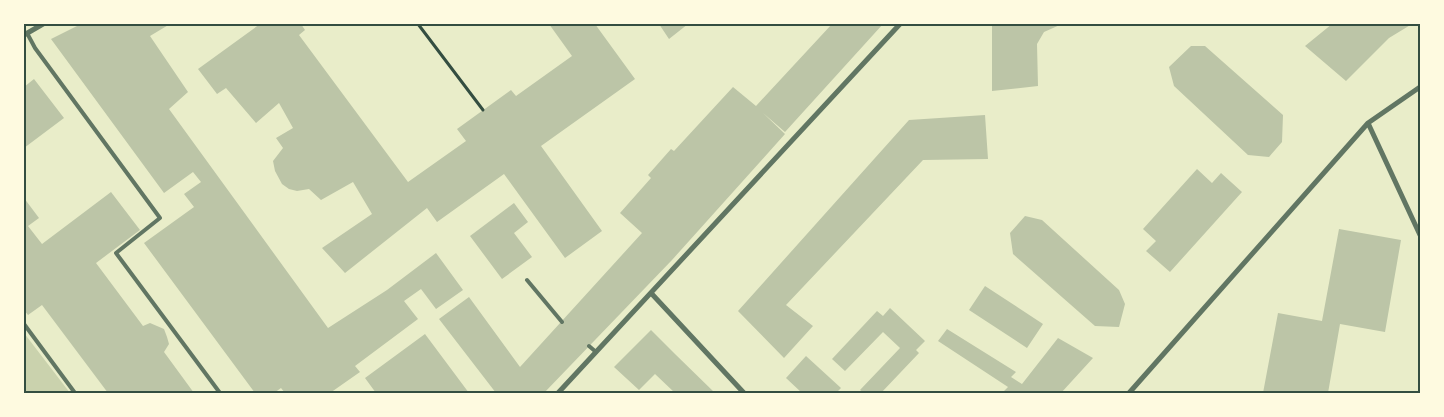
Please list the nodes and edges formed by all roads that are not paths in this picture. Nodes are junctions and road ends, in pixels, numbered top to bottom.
1 (43, 24) edge
2 (900, 24) edge
3 (25, 34) edge
4 (1420, 87) edge
5 (1368, 123) junction
6 (1420, 235) edge
7 (527, 280) dead end
8 (651, 293) junction
9 (562, 322) dead end
10 (24, 324) edge
11 (589, 346) dead end
12 (596, 352) junction
13 (75, 393) edge
14 (220, 393) edge
15 (558, 393) edge
16 (744, 393) edge
17 (1129, 393) edge

1 - 3 street
2 - 8 street
3 - 14 lane
4 - 5 street
5 - 6 street
5 - 17 street
7 - 9 lane
8 - 12 street
8 - 16 street
10 - 13 lane
11 - 12 lane
12 - 15 street

